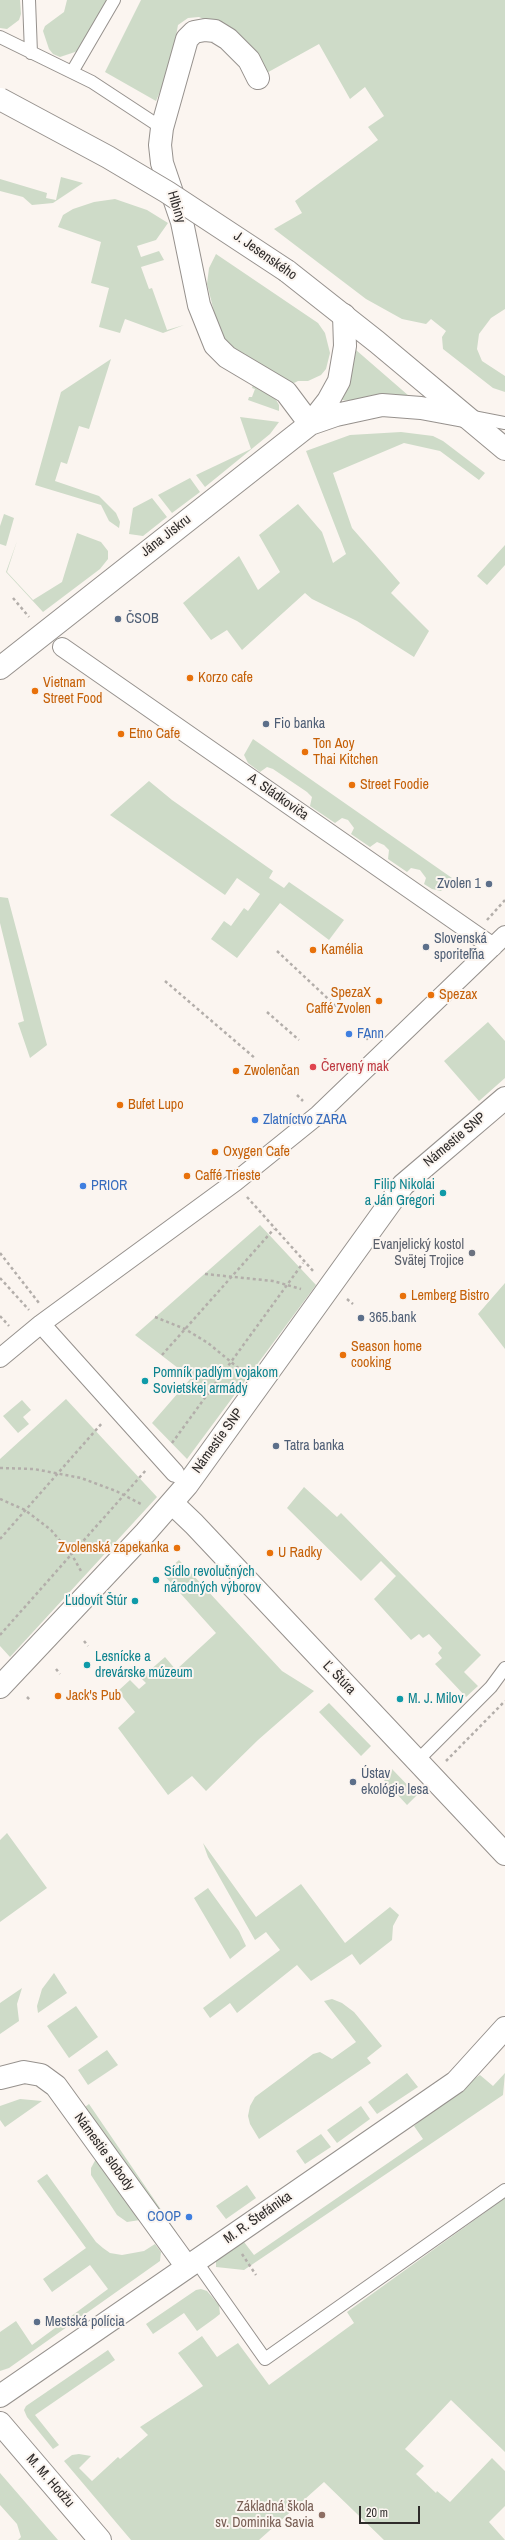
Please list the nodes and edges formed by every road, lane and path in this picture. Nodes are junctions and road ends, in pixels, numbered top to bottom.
1 (29, 0) edge
2 (114, 0) edge
3 (0, 38) edge
4 (31, 53) junction
5 (72, 72) junction
6 (258, 78) dead end
7 (0, 99) edge
8 (162, 128) junction
9 (344, 315) junction
10 (464, 416) junction
11 (505, 423) edge
12 (310, 424) junction
13 (505, 449) edge
14 (13, 598) dead end
15 (33, 622) dead end
16 (62, 647) dead end
17 (24, 649) junction
18 (0, 653) edge
19 (0, 668) edge
20 (0, 674) edge
21 (505, 900) edge
22 (474, 933) junction
23 (499, 941) edge
24 (277, 952) dead end
25 (165, 981) dead end
26 (339, 1009) dead end
27 (267, 1012) dead end
28 (299, 1040) dead end
29 (256, 1059) dead end
30 (505, 1098) edge
31 (235, 1182) junction
32 (274, 1229) junction
33 (0, 1253) edge
34 (303, 1263) junction
35 (205, 1274) dead end
36 (232, 1276) junction
37 (0, 1278) edge
38 (288, 1284) junction
39 (329, 1286) junction
40 (304, 1291) dead end
41 (353, 1304) dead end
42 (155, 1317) dead end
43 (41, 1324) junction
44 (185, 1329) junction
45 (162, 1355) dead end
46 (0, 1358) edge
47 (232, 1361) junction
48 (248, 1377) dead end
49 (115, 1408) junction
50 (160, 1457) junction
51 (0, 1468) edge
52 (60, 1473) junction
53 (175, 1473) dead end
54 (124, 1495) junction
55 (0, 1499) edge
56 (172, 1503) junction
57 (148, 1508) dead end
58 (25, 1510) junction
59 (0, 1539) edge
60 (72, 1555) junction
61 (84, 1577) dead end
62 (0, 1635) edge
63 (84, 1641) dead end
64 (88, 1646) dead end
65 (505, 1668) edge
66 (56, 1669) dead end
67 (60, 1674) dead end
68 (0, 1687) edge
69 (27, 1696) dead end
70 (31, 1701) dead end
71 (505, 1701) edge
72 (425, 1768) junction
73 (505, 1854) edge
74 (505, 2028) edge
75 (0, 2078) edge
76 (505, 2190) edge
77 (240, 2252) dead end
78 (191, 2264) junction
79 (256, 2275) dead end
80 (0, 2396) edge
81 (0, 2423) edge
82 (100, 2540) edge

1 - 4 lane
2 - 5 lane
3 - 4 lane
4 - 5 lane
5 - 8 lane
6 - 8 street, Hlbiny
7 - 9 street, J. Jesenského, bridge
8 - 12 street, Hlbiny
9 - 10 street, J. Jesenského
9 - 12 street, Jána Jiskru
10 - 11 lane
10 - 12 street, Jána Jiskru
10 - 13 street, J. Jesenského
12 - 17 street, Jána Jiskru
14 - 15 path
16 - 22 street, A. Sládkoviča
17 - 18 street
17 - 19 street
17 - 20 street
21 - 22 path
22 - 23 street, A. Sládkoviča
23 - 31 street
24 - 26 path
25 - 29 path
27 - 28 path
30 - 39 street, Námestie SNP
31 - 32 path
31 - 43 street
32 - 34 path
32 - 36 path
33 - 43 path
34 - 38 path
34 - 39 path
35 - 36 path
36 - 38 path
36 - 44 path
37 - 43 path
38 - 40 path
38 - 47 path
39 - 41 path
39 - 56 street, Námestie SNP
42 - 44 path
43 - 46 street
43 - 49 street, Námestie SNP
44 - 45 path
44 - 47 path
47 - 48 path
47 - 50 path
49 - 50 street, Námestie SNP
49 - 52 path
50 - 53 street, Námestie SNP
50 - 54 path
51 - 52 path
52 - 54 path
52 - 58 path
54 - 57 path
54 - 60 path
55 - 58 path
56 - 68 street, Námestie SNP
56 - 72 street, Ľ. Štúra
58 - 59 path
58 - 60 path
60 - 61 path
60 - 62 path
63 - 64 path
65 - 72 lane
66 - 67 path
69 - 70 path
71 - 72 path
72 - 73 street, Ľ. Štúra
74 - 78 street, M. R. Štefánika
75 - 78 street, Námestie slobody
76 - 78 lane
77 - 79 path
78 - 80 street, M. R. Štefánika
81 - 82 street, M. M. Hodžu

